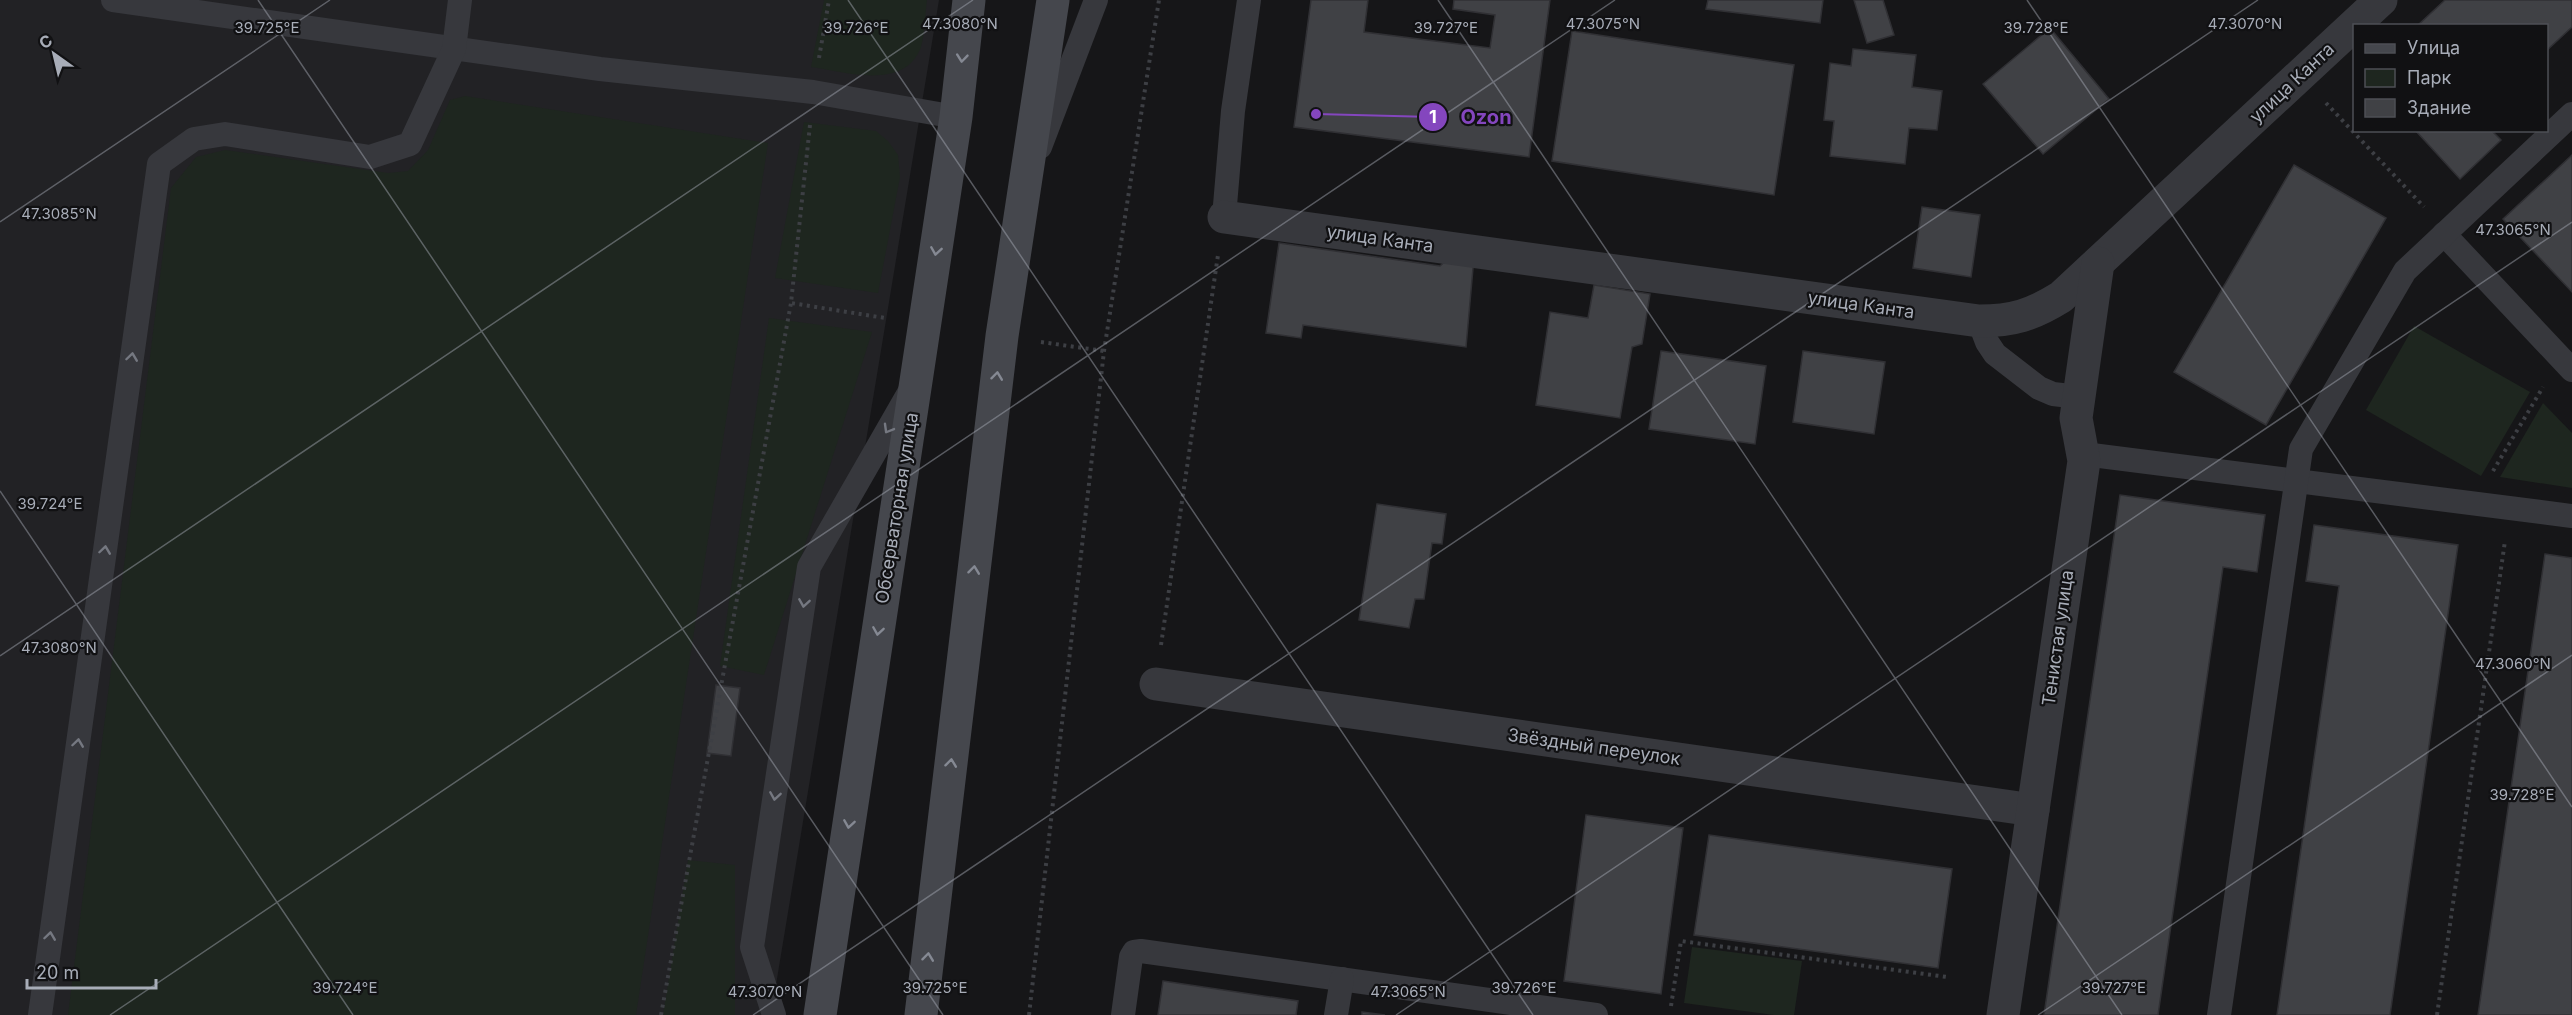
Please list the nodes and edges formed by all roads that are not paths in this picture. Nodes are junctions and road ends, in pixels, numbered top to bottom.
1 (113, 0) edge
2 (460, 0) edge
3 (969, 0) edge
4 (1053, 0) edge
5 (1096, 0) edge
6 (1249, 0) edge
7 (2381, 0) edge
8 (2355, 24) edge
9 (2353, 26) edge
10 (454, 50) junction
11 (2572, 114) edge
12 (956, 117) junction
13 (1024, 189) junction
14 (1224, 217) joint
15 (2446, 233) junction
16 (2098, 263) junction
17 (1978, 321) junction
18 (2570, 367) edge
19 (917, 378) junction
20 (2079, 397) junction
21 (2084, 454) junction
22 (2297, 481) junction
23 (2572, 516) edge
24 (1156, 684) road end
25 (2033, 810) junction
26 (1342, 979) junction
27 (40, 1015) edge
28 (774, 1015) edge
29 (820, 1015) edge
30 (921, 1015) edge
31 (1123, 1015) edge
32 (1336, 1015) edge
33 (1596, 1015) edge
34 (2003, 1015) edge
35 (2219, 1015) edge

1 - 10 lane
2 - 10 lane
3 -> 12 main road, Обсерваторная улица
4 - 13 main road
5 - 13 lane
6 - 14 lane
7 - 8 street, улица Канта
9 - 16 street, улица Канта
10 - 12 lane
27 -> 10 lane
11 - 15 lane
12 -> 19 main road, Обсерваторная улица
30 -> 13 main road
14 - 17 street, улица Канта
15 - 18 lane
15 - 22 lane
16 - 17 street, улица Канта
16 - 20 street, Тенистая улица
17 - 20 lane
19 -> 28 lane
19 -> 29 main road, Обсерваторная улица
20 - 21 street, Тенистая улица
21 - 22 lane
21 - 25 street, Тенистая улица
22 - 23 lane
22 - 35 lane
24 - 25 street, Звёздный переулок
25 - 34 street, Тенистая улица
26 - 31 lane
26 - 32 lane
26 - 33 lane

